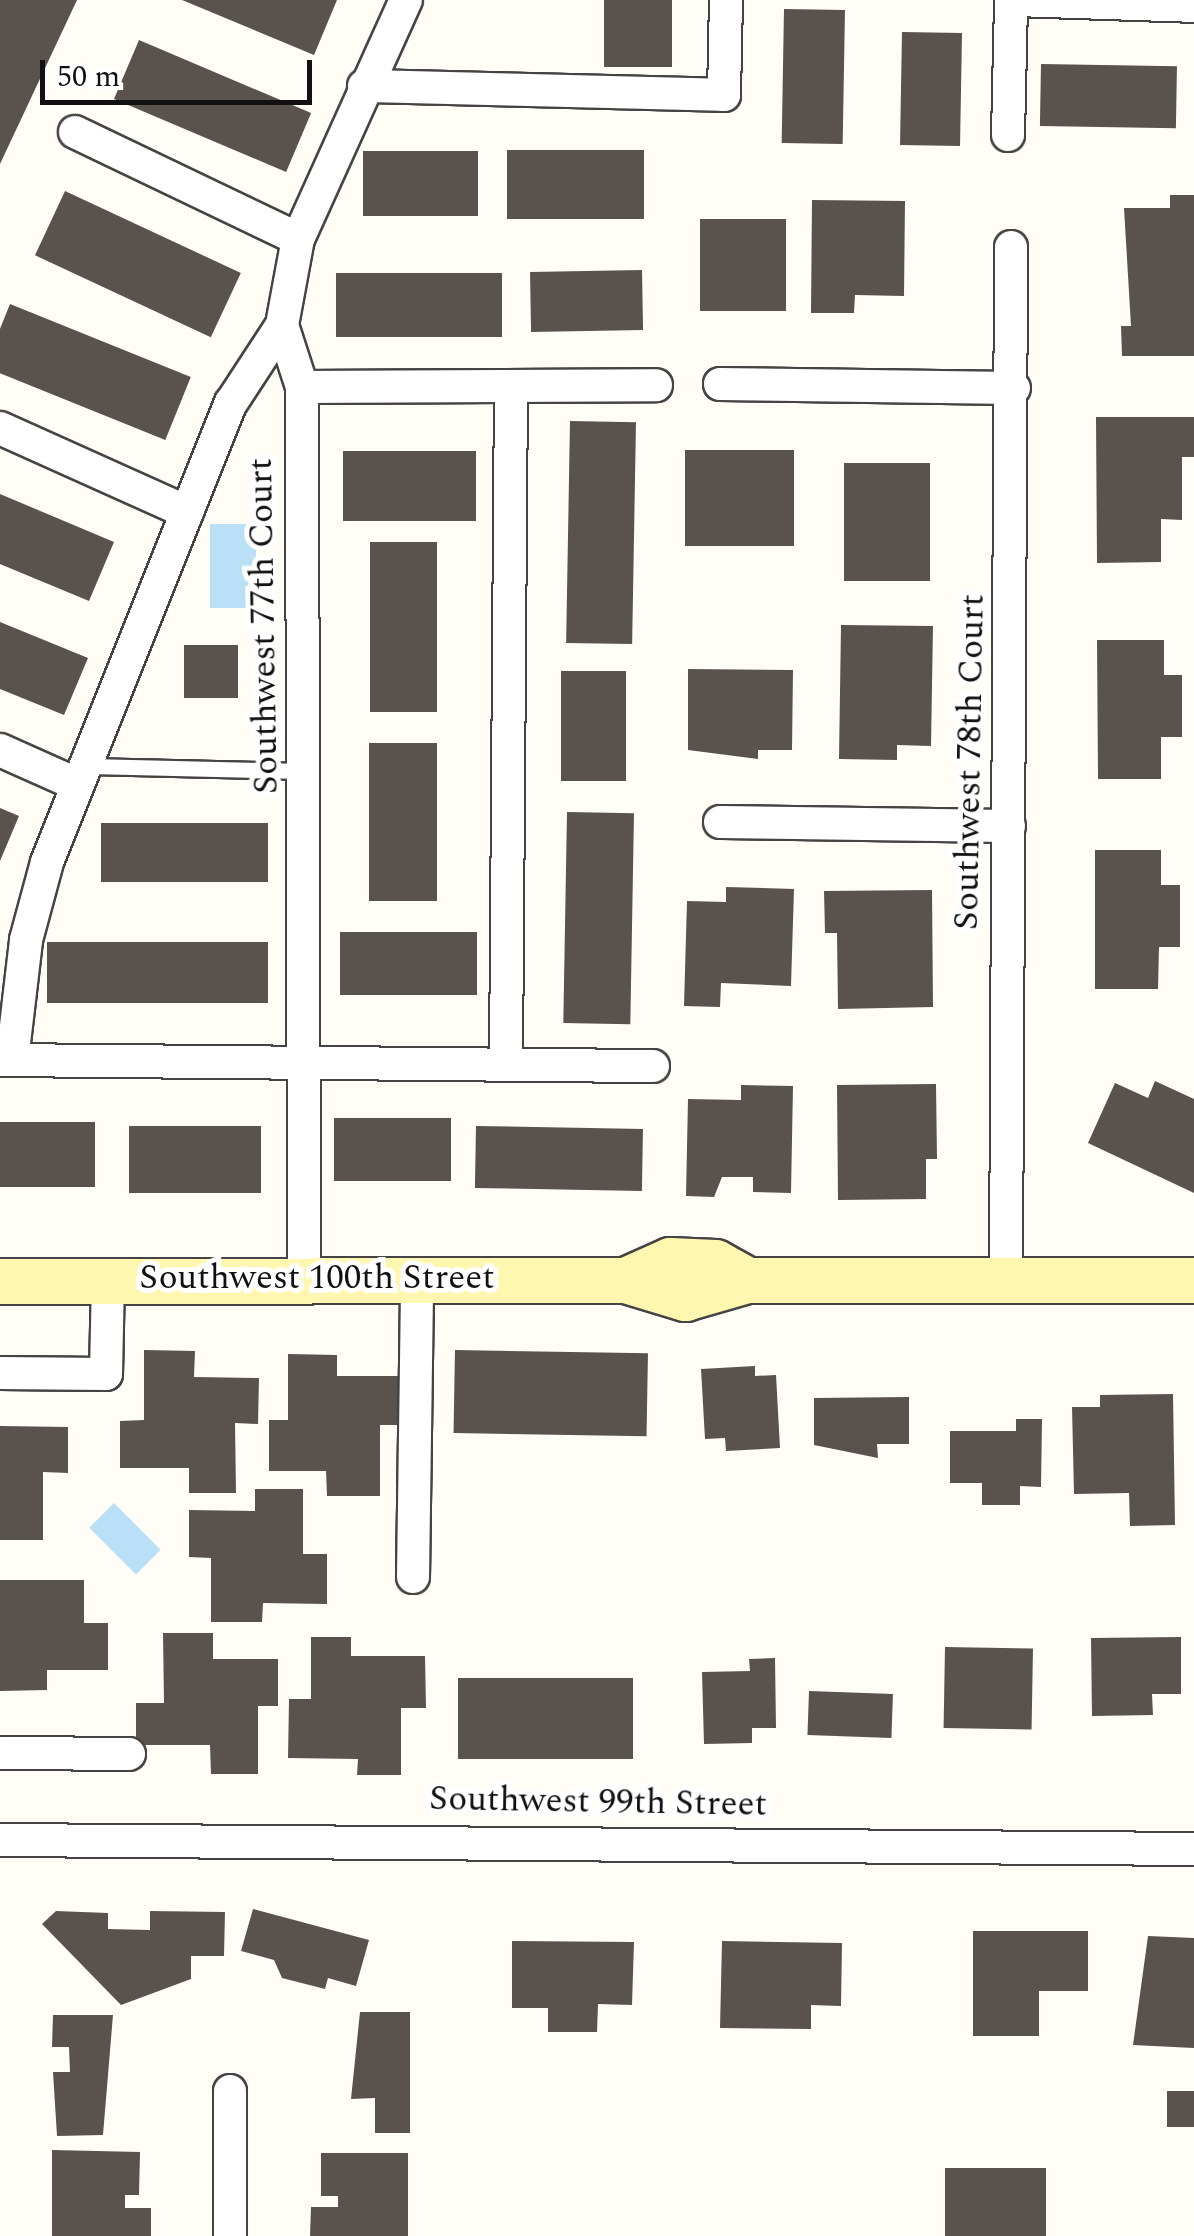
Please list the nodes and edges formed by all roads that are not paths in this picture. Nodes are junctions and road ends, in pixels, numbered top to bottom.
1 (406, 0) edge
2 (726, 0) edge
3 (1014, 0) edge
4 (1194, 6) edge
5 (364, 86) junction
6 (75, 132) dead end
7 (1008, 135) dead end
8 (298, 240) junction
9 (1012, 247) dead end
10 (282, 325) junction
11 (720, 384) dead end
12 (656, 385) dead end
13 (511, 386) junction
14 (302, 387) junction
15 (1014, 388) junction
16 (0, 428) edge
17 (186, 512) junction
18 (0, 750) edge
19 (306, 771) junction
20 (80, 775) junction
21 (720, 822) dead end
22 (1009, 826) junction
23 (6, 1060) edge
24 (307, 1060) junction
25 (506, 1064) junction
26 (652, 1066) dead end
27 (3, 1275) edge
28 (108, 1277) junction
29 (304, 1278) junction
30 (416, 1278) junction
31 (1006, 1278) junction
32 (1194, 1280) edge
33 (0, 1373) edge
34 (413, 1577) dead end
35 (0, 1753) edge
36 (129, 1754) dead end
37 (0, 1840) edge
38 (1194, 1850) edge
39 (230, 2091) dead end
40 (230, 2236) edge

1 - 5 street, Southwest 77th Court
2 - 5 street
3 - 4 street
3 - 7 street
5 - 8 street, Southwest 77th Court
6 - 8 street
8 - 10 street, Southwest 77th Court
9 - 15 street, Southwest 78th Court
10 - 14 street, Southwest 77th Court
10 - 17 street
11 - 15 street
12 - 13 street
13 - 14 street
13 - 25 street
14 - 19 street, Southwest 77th Court
15 - 22 street, Southwest 78th Court
16 - 17 street
17 - 20 street
18 - 20 street
19 - 20 lane
19 - 24 street, Southwest 77th Court
20 - 23 street
21 - 22 street
22 - 31 street, Southwest 78th Court
23 - 24 street
24 - 25 street
24 - 29 street, Southwest 77th Court
25 - 26 street
27 - 28 street, Southwest 100th Street
28 - 29 street, Southwest 100th Street
28 - 33 street
29 - 30 street, Southwest 100th Street
30 - 31 street, Southwest 100th Street
30 - 34 street
31 - 32 street, Southwest 100th Street
35 - 36 street
37 - 38 street, Southwest 99th Street
39 - 40 street

